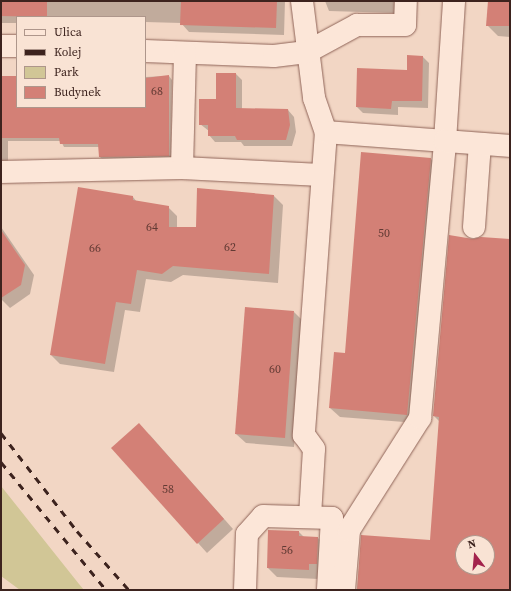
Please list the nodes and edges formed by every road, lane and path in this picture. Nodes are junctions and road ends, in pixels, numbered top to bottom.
1 (406, 1) edge
2 (454, 1) edge
3 (302, 2) edge
4 (1, 46) edge
5 (16, 46) edge
6 (146, 51) edge
7 (185, 52) junction
8 (307, 52) junction
9 (326, 132) junction
10 (445, 141) junction
11 (480, 144) junction
12 (510, 146) edge
13 (182, 168) junction
14 (1, 172) edge
15 (321, 175) junction
16 (474, 227) dead end
17 (310, 517) junction
18 (246, 590) edge
19 (328, 590) edge
20 (344, 590) edge

1 - 8 lane
2 - 10 lane
3 - 8 lane
4 - 5 lane
6 - 7 lane
7 - 8 lane
7 - 13 lane
8 - 9 lane
9 - 10 lane
9 - 15 lane
10 - 11 lane
10 - 20 lane
11 - 12 lane
11 - 16 lane
13 - 14 lane
13 - 15 lane
15 - 17 lane
17 - 18 lane
17 - 19 lane

